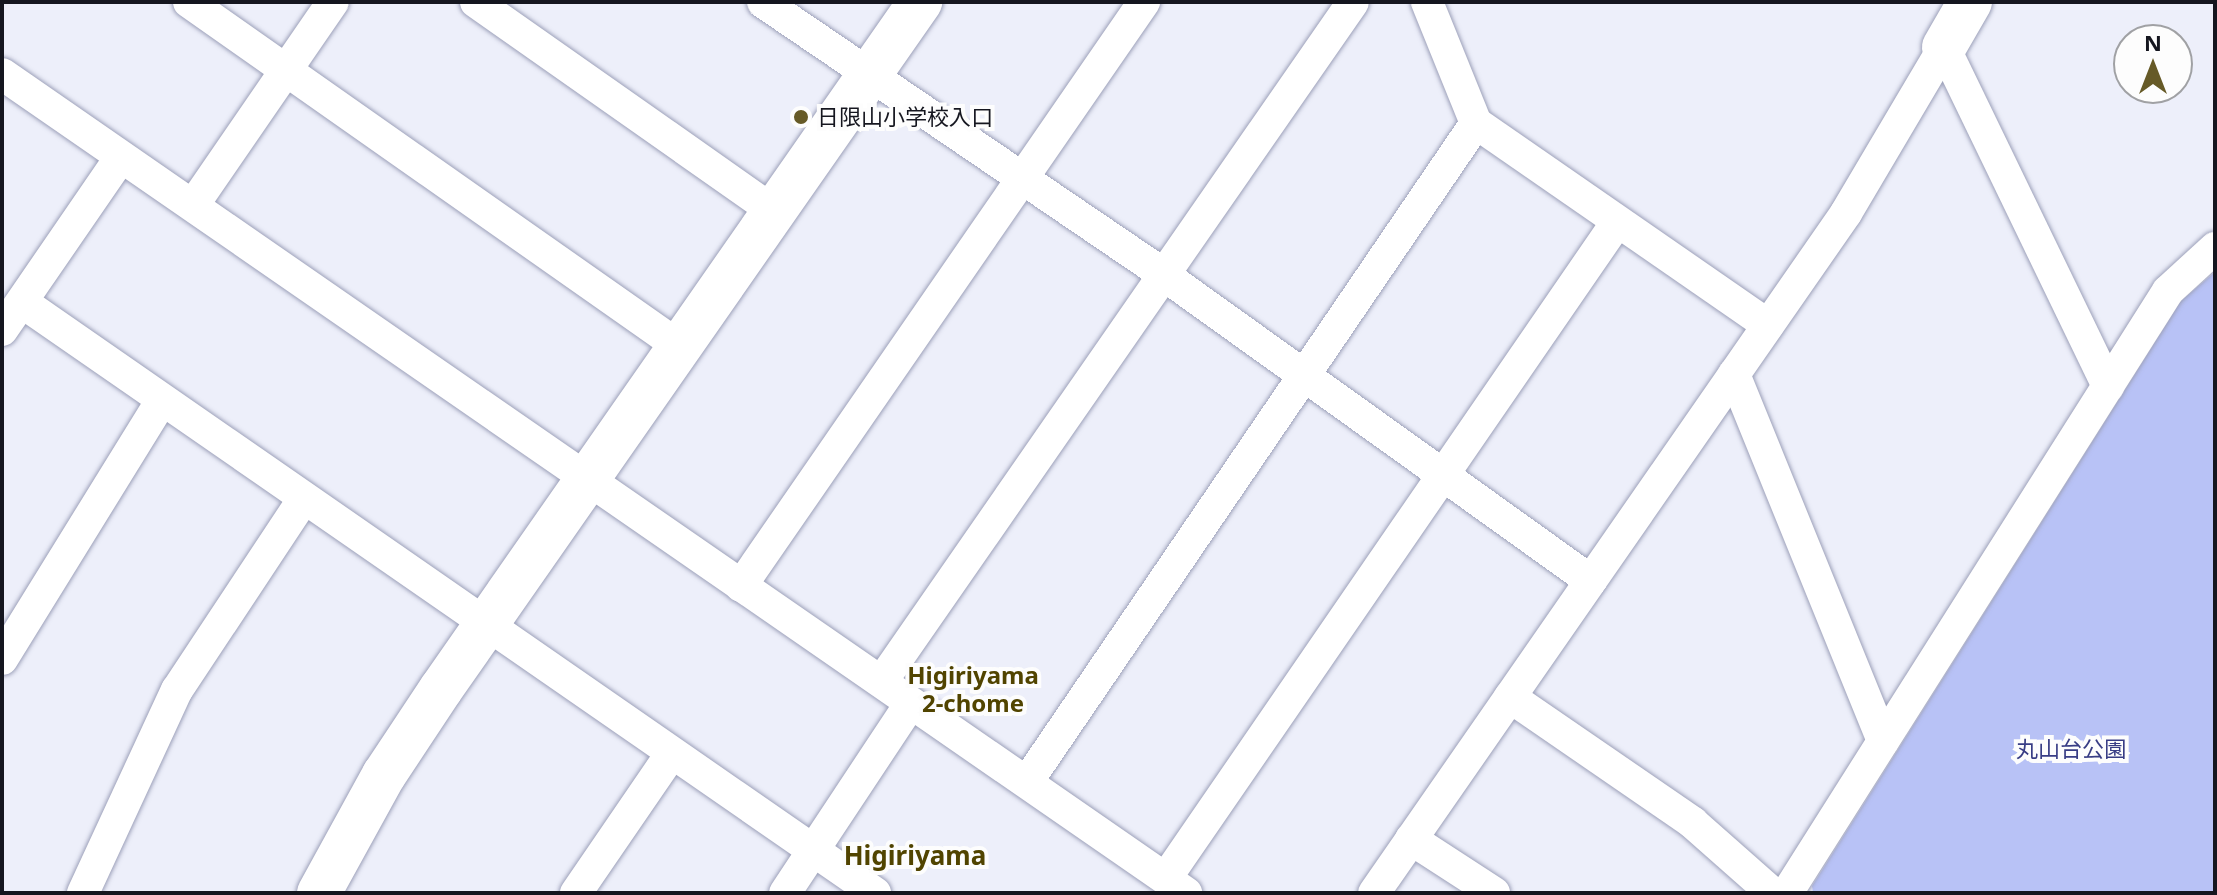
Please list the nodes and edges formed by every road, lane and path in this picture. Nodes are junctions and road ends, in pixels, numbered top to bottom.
1 (189, 2) edge
2 (333, 2) edge
3 (476, 2) edge
4 (763, 2) edge
5 (920, 2) edge
6 (1144, 2) edge
7 (1353, 2) edge
8 (1427, 2) edge
9 (1970, 2) edge
10 (1944, 47) junction
11 (287, 71) junction
12 (2, 74) edge
13 (868, 76) junction
14 (1476, 123) junction
15 (121, 157) junction
16 (1023, 177) junction
17 (194, 204) junction
18 (773, 211) junction
19 (1617, 222) junction
20 (2215, 248) edge
21 (1164, 275) junction
22 (22, 302) junction
23 (1768, 325) junction
24 (2, 330) edge
25 (680, 347) junction
26 (1734, 374) junction
27 (1303, 376) junction
28 (2108, 387) junction
29 (162, 400) junction
30 (1440, 474) junction
31 (590, 481) junction
32 (304, 498) junction
33 (1591, 581) junction
34 (741, 586) junction
35 (490, 623) junction
36 (2, 659) edge
37 (882, 681) junction
38 (1510, 697) junction
39 (910, 704) junction
40 (1883, 741) junction
41 (671, 754) junction
42 (1027, 782) junction
43 (1411, 839) junction
44 (813, 850) junction
45 (1176, 886) edge
46 (83, 893) edge
47 (319, 893) edge
48 (576, 893) edge
49 (785, 893) edge
50 (875, 893) edge
51 (1374, 893) edge
52 (1494, 893) edge
53 (1772, 893) edge
54 (1787, 893) edge

1 - 11 street
2 - 11 street
3 - 18 street
4 - 13 street
5 - 13 street
6 - 16 street
7 - 21 street
8 - 14 street
9 - 10 street
10 - 23 street
10 - 28 street
11 - 17 street
11 - 25 street
12 - 15 street
13 - 16 street
13 - 18 street
14 - 19 street
14 - 27 street
15 - 17 street
15 - 22 street
16 - 21 street
16 - 34 street
17 - 31 street
18 - 25 street
19 - 23 street
19 - 30 street
20 - 28 street
21 - 27 street
21 - 37 street
22 - 24 street
22 - 29 street
23 - 26 street
25 - 31 street
26 - 33 street
26 - 40 street
27 - 30 street
27 - 42 street
28 - 40 street
29 - 32 street
29 - 36 street
30 - 33 street
30 - 45 street
31 - 34 street
31 - 35 street
32 - 35 street
32 - 46 street
33 - 38 street
34 - 37 street
35 - 41 street
35 - 47 street
37 - 39 street
38 - 43 street
38 - 53 street
39 - 42 street
39 - 44 street
40 - 54 street
41 - 44 street
41 - 48 street
42 - 45 street
43 - 51 street
43 - 52 street
44 - 49 street
44 - 50 street

